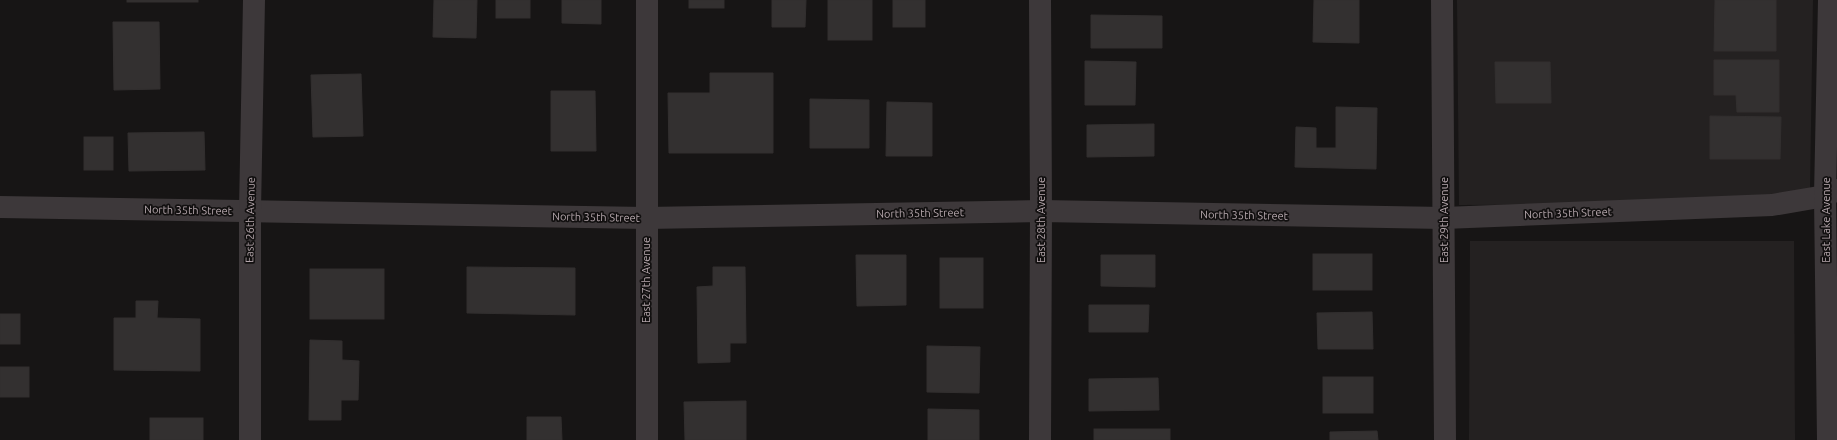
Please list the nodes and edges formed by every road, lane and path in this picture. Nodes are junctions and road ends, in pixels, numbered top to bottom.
1 (254, 0) edge
2 (647, 0) edge
3 (1040, 0) edge
4 (1442, 0) edge
5 (1828, 0) edge
6 (1831, 193) edge
7 (0, 207) edge
8 (250, 210) junction
9 (1041, 211) junction
10 (646, 218) junction
11 (1444, 218) junction
12 (1831, 436) edge
13 (250, 440) edge
14 (647, 440) edge
15 (1040, 440) edge
16 (1445, 440) edge

1 - 8 street, East 26th Avenue
2 - 10 street, East 27th Avenue
3 - 9 street, East 28th Avenue
4 - 11 street, East 29th Avenue
5 - 6 street, East Lake Avenue
6 - 11 street, North 35th Street
6 - 12 street, East Lake Avenue
7 - 8 street, North 35th Street
8 - 10 street, North 35th Street
8 - 13 street, East 26th Avenue
9 - 10 street, North 35th Street
9 - 11 street, North 35th Street
9 - 15 street, East 28th Avenue
10 - 14 street, East 27th Avenue
11 - 16 street, East 29th Avenue

